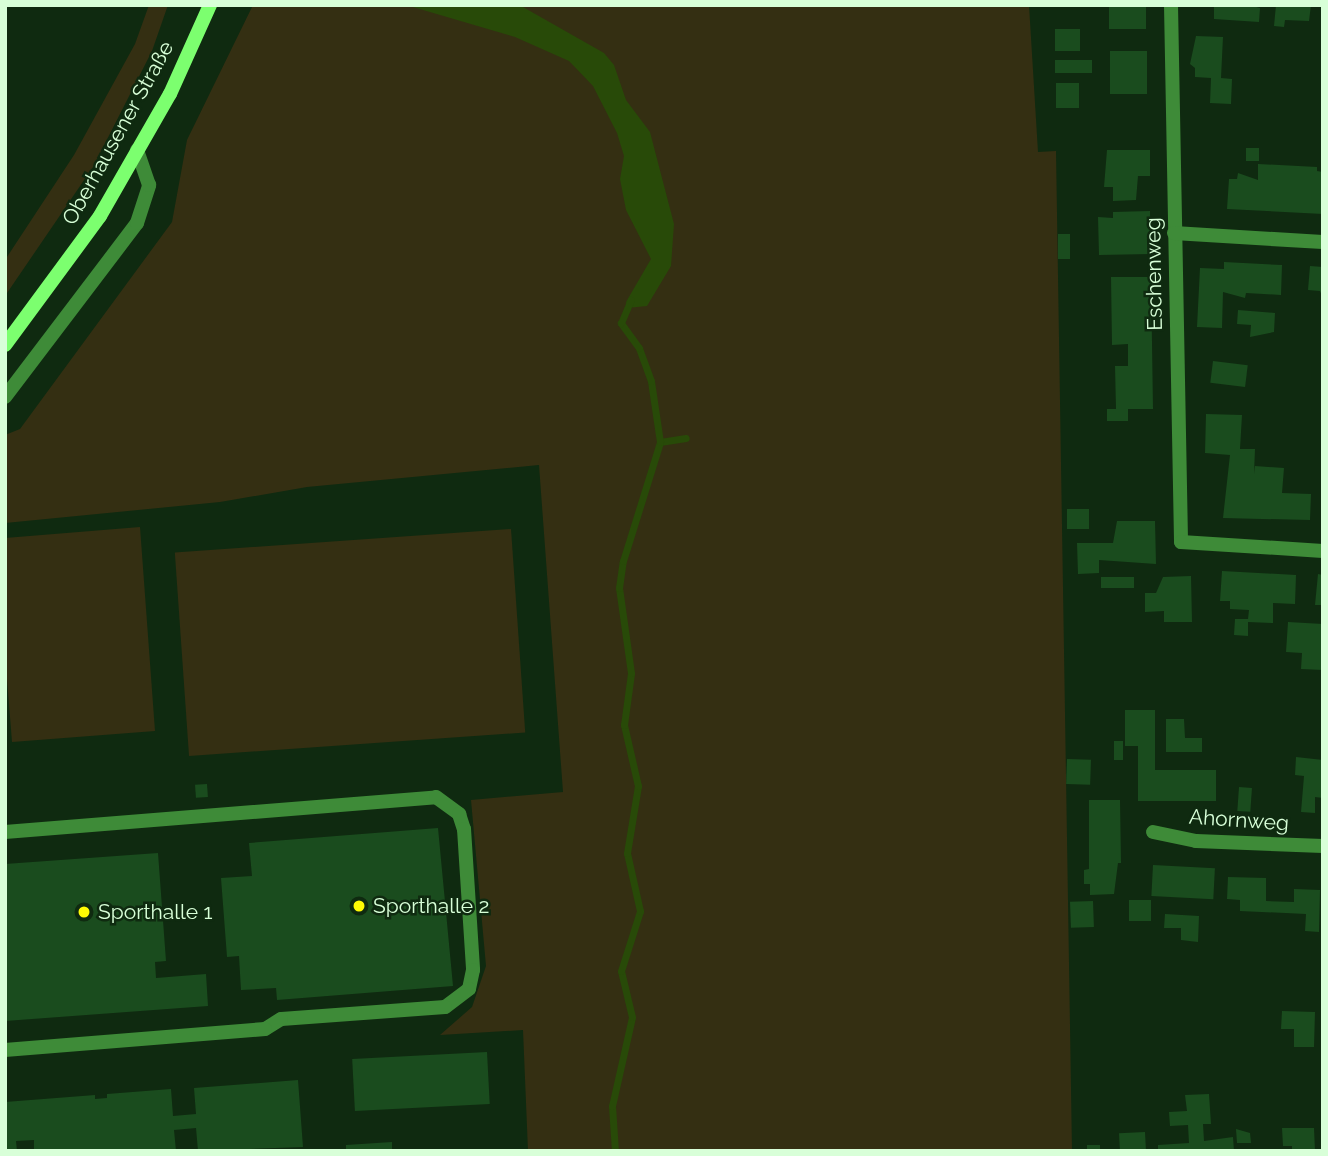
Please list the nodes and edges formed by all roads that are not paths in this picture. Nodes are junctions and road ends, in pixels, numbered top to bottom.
1 (211, 5) edge
2 (1171, 5) edge
3 (137, 150) junction
4 (1174, 233) junction
5 (1323, 242) edge
6 (5, 345) edge
7 (5, 397) edge
8 (1323, 551) edge
9 (1153, 831) dead end
10 (5, 832) edge
11 (1323, 846) edge
12 (5, 1050) edge

1 - 3 main road, Oberhausener Straße
2 - 4 street, Eschenweg
3 - 6 main road, Oberhausener Straße
3 - 7 street
4 - 5 street
4 - 8 street, Eschenweg
9 - 11 street, Ahornweg
10 - 12 street

